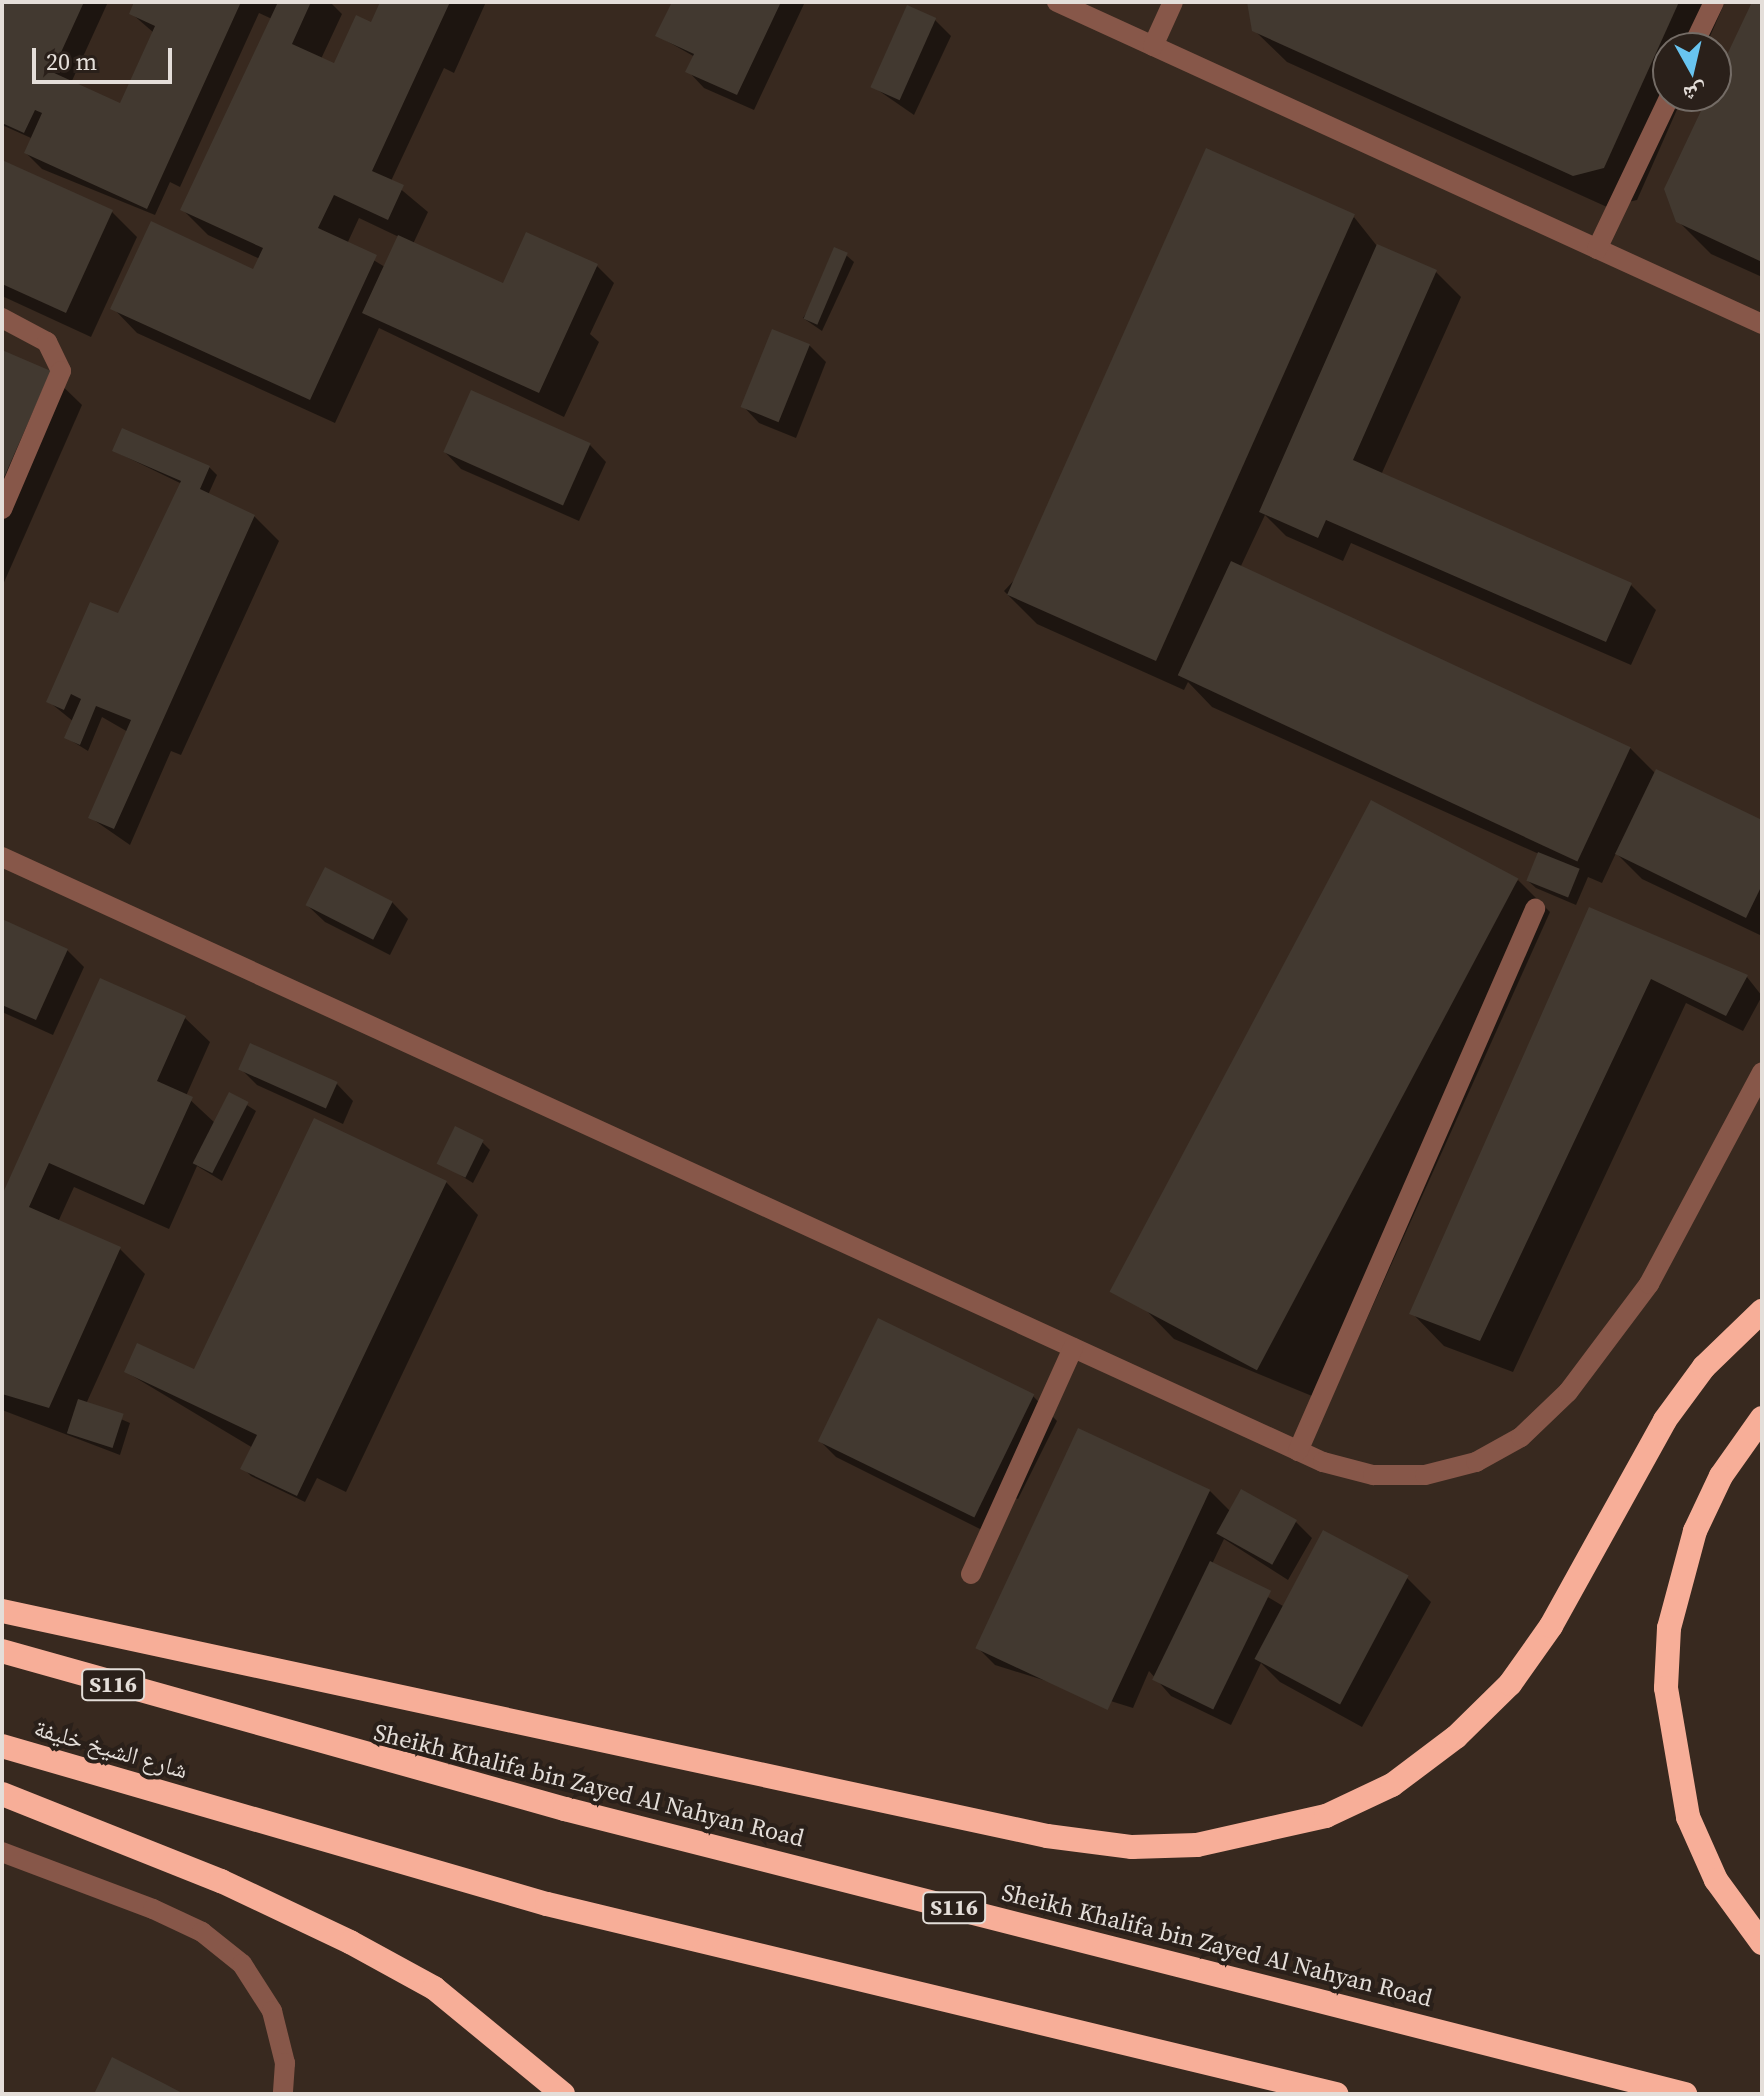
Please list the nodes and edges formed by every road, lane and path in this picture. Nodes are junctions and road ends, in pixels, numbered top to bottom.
1 (1057, 2) edge
2 (1173, 2) edge
3 (1714, 2) edge
4 (1700, 32) edge
5 (1153, 46) junction
6 (1662, 112) edge
7 (1597, 249) junction
8 (2, 318) edge
9 (1762, 324) edge
10 (2, 509) edge
11 (2, 857) edge
12 (1535, 909) dead end
13 (1762, 1072) edge
14 (1762, 1311) edge
15 (1073, 1348) junction
16 (1762, 1418) edge
17 (1298, 1451) junction
18 (971, 1574) dead end
19 (2, 1611) edge
20 (2, 1651) edge
21 (2, 1746) edge
22 (2, 1794) edge
23 (2, 1852) edge
24 (1762, 1943) edge
25 (283, 2094) edge
26 (563, 2094) edge
27 (1336, 2094) edge
28 (1685, 2094) edge

1 - 5 street
2 - 5 street
3 - 4 street
5 - 7 street
6 - 7 street
7 - 9 street
8 - 10 street
11 - 15 street
12 - 17 street
13 - 17 street
14 - 19 highway
15 - 17 street
15 - 18 street
16 - 24 highway
20 - 28 highway, Sheikh Khalifa bin Zayed Al Nahyan Road / S116
21 - 27 highway, شارع الشيخ خليفة
22 - 26 highway
23 - 25 street

